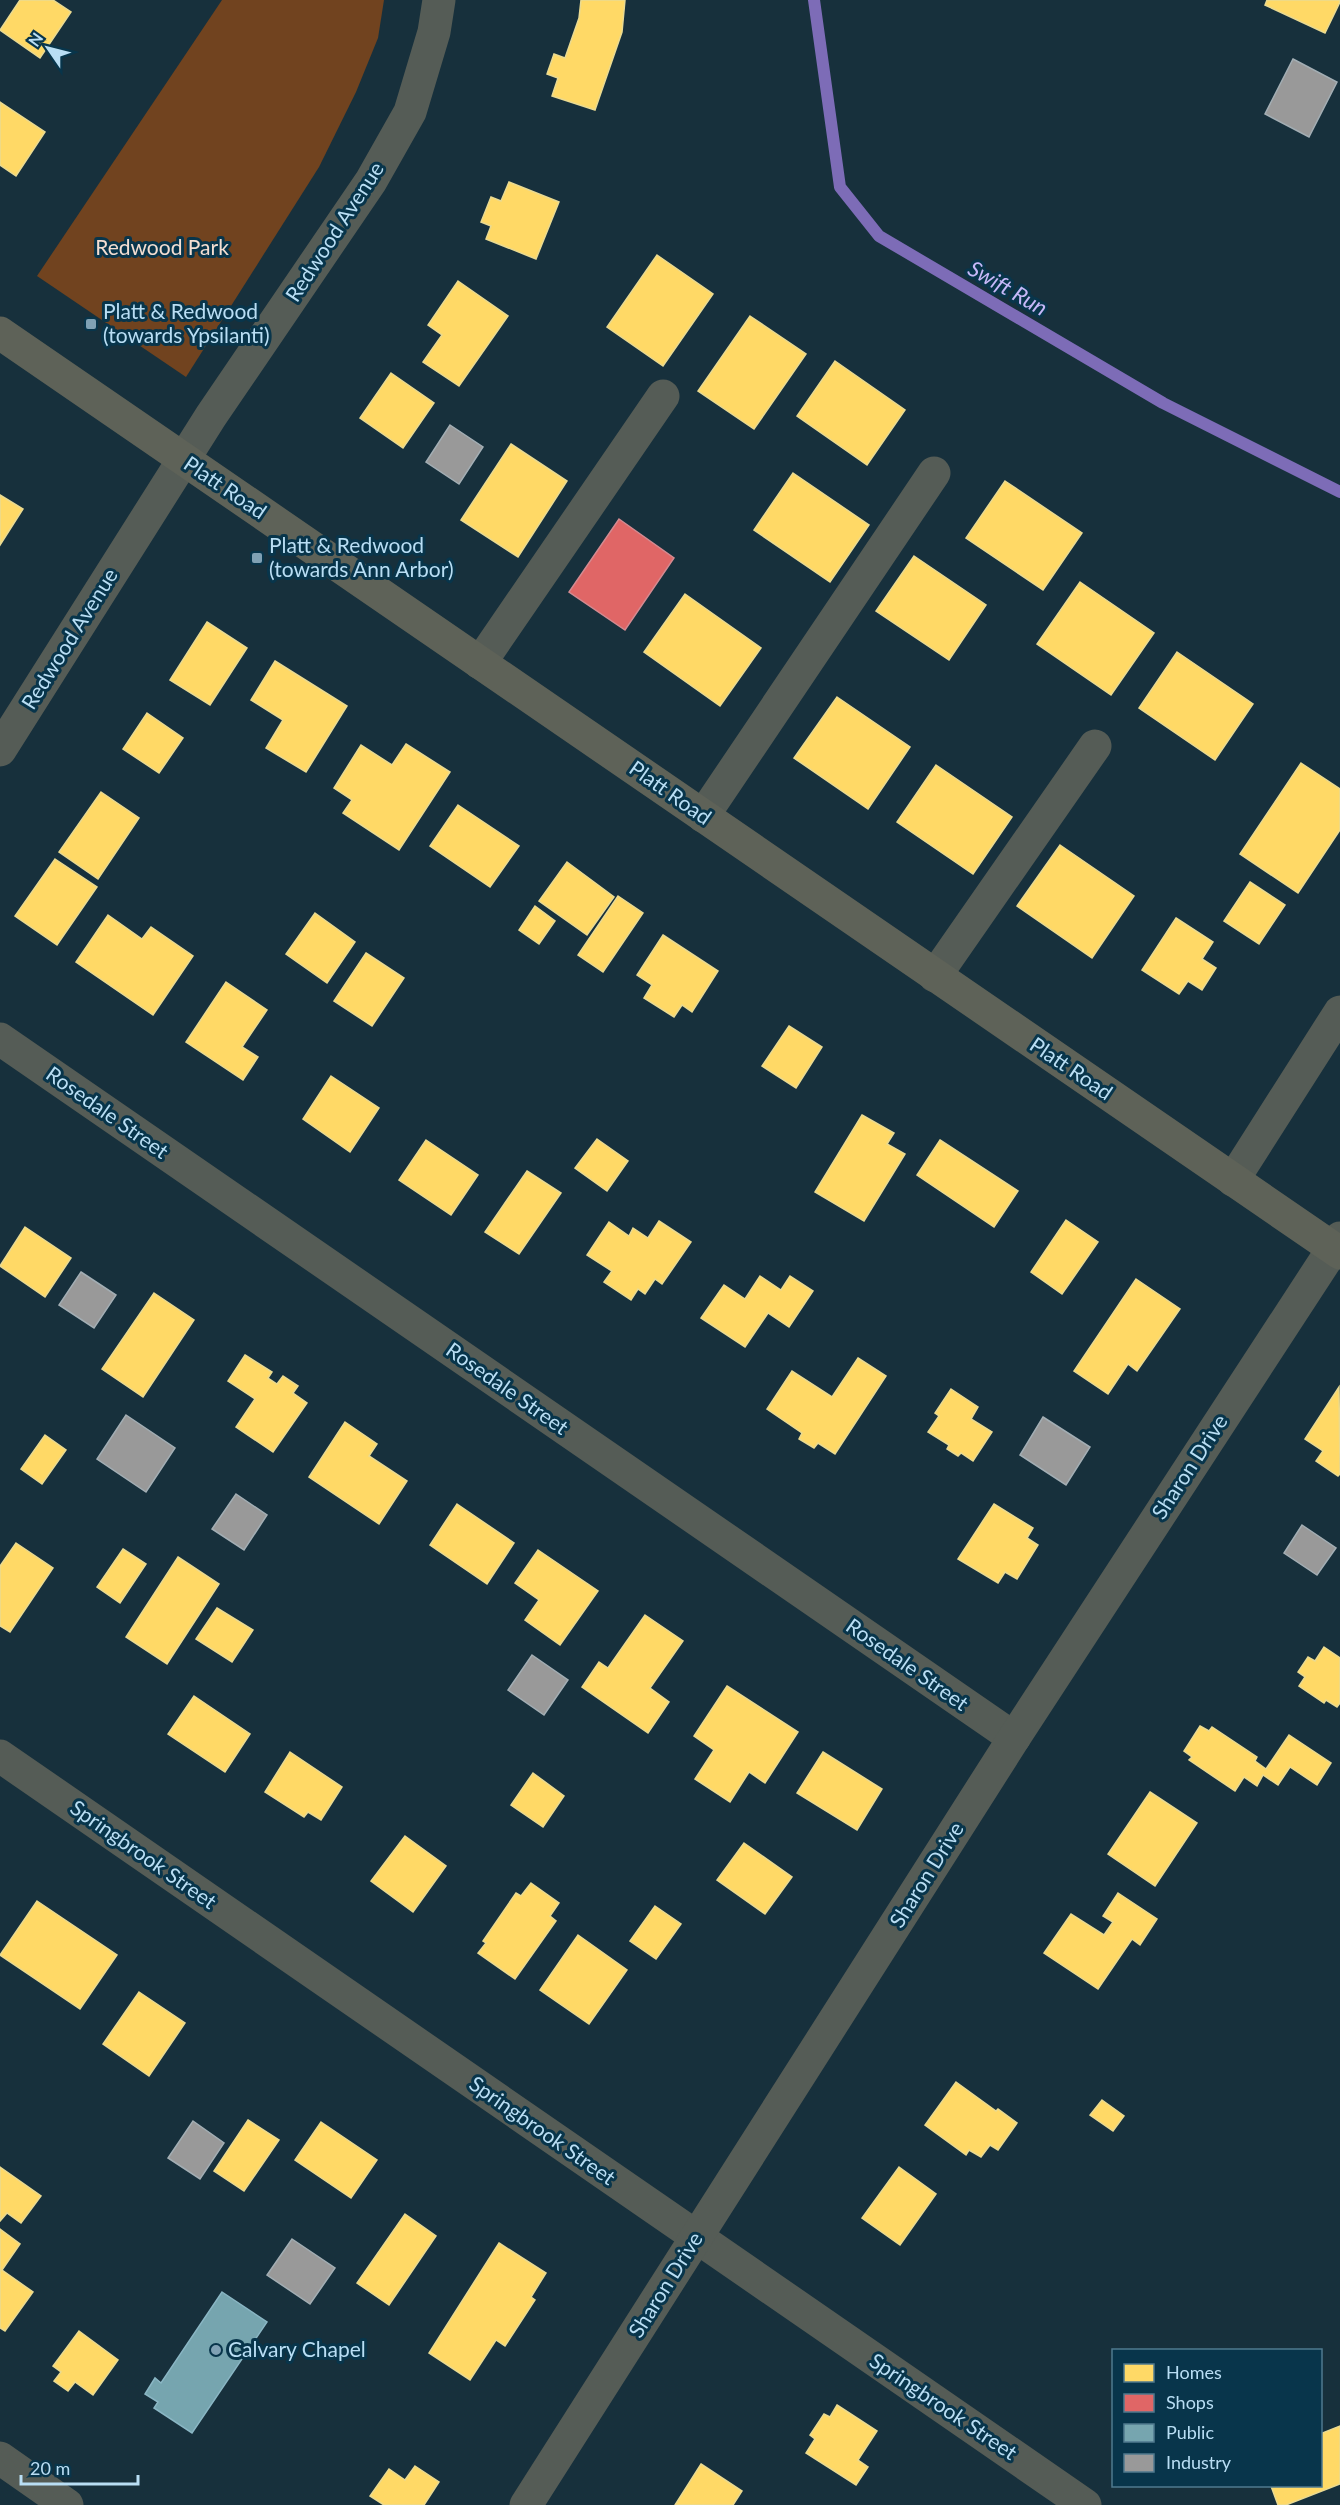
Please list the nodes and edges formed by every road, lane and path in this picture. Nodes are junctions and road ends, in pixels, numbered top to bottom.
1 (439, 0) edge
2 (0, 333) edge
3 (663, 396) dead end
4 (184, 459) junction
5 (934, 473) dead end
6 (480, 663) junction
7 (1095, 746) dead end
8 (0, 750) edge
9 (703, 816) junction
10 (935, 976) junction
11 (1340, 1012) edge
12 (0, 1039) edge
13 (1233, 1180) junction
14 (1338, 1246) edge
15 (1014, 1738) junction
16 (0, 1756) edge
17 (696, 2238) junction
18 (0, 2458) edge
19 (67, 2505) edge
20 (526, 2505) edge
21 (1085, 2505) edge

1 - 4 street, Redwood Avenue
2 - 4 main road, Platt Road
3 - 6 street
4 - 6 main road, Platt Road
4 - 8 street, Redwood Avenue
5 - 9 street
6 - 9 main road, Platt Road
7 - 10 street
9 - 10 main road, Platt Road
10 - 13 main road, Platt Road
11 - 13 street
12 - 15 street, Rosedale Street
13 - 14 main road, Platt Road
14 - 15 street, Sharon Drive
15 - 17 street, Sharon Drive
16 - 17 street, Springbrook Street
17 - 20 street, Sharon Drive
17 - 21 street, Springbrook Street
18 - 19 street

